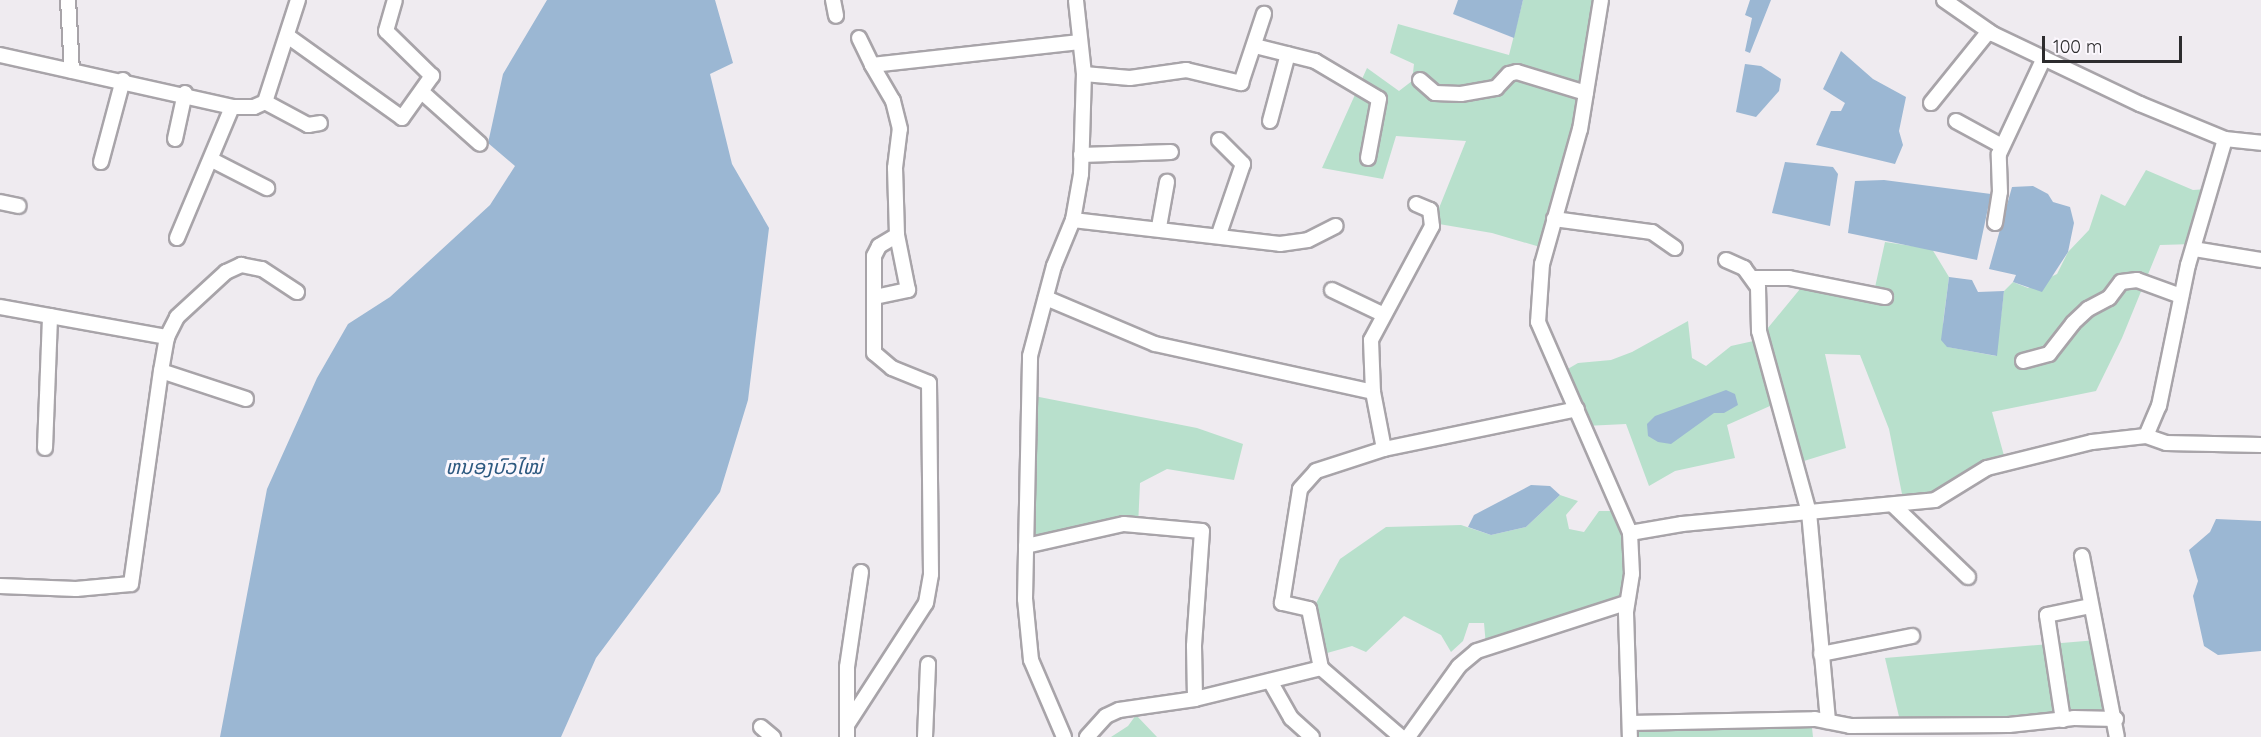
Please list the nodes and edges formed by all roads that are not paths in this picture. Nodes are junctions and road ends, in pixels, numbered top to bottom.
1 (68, 0) edge
2 (298, 0) edge
3 (395, 0) edge
4 (833, 0) edge
5 (1076, 0) edge
6 (1601, 0) edge
7 (1944, 0) edge
8 (1263, 15) dead end
9 (836, 16) dead end
10 (1989, 31) junction
11 (289, 37) junction
12 (859, 38) dead end
13 (1080, 42) junction
14 (1255, 46) junction
15 (1288, 54) junction
16 (0, 55) edge
17 (2044, 58) junction
18 (872, 65) junction
19 (72, 71) junction
20 (1084, 74) junction
21 (123, 80) junction
22 (1420, 80) dead end
23 (185, 93) junction
24 (423, 93) junction
25 (1586, 93) junction
26 (266, 102) junction
27 (1931, 103) dead end
28 (232, 107) junction
29 (1270, 121) dead end
30 (1956, 121) dead end
31 (320, 123) dead end
32 (174, 139) dead end
33 (2225, 139) junction
34 (1219, 140) dead end
35 (480, 144) dead end
36 (2261, 144) edge
37 (2002, 146) junction
38 (1171, 152) dead end
39 (1081, 155) junction
40 (1368, 158) dead end
41 (212, 160) junction
42 (101, 162) dead end
43 (1167, 182) dead end
44 (267, 188) dead end
45 (0, 202) edge
46 (1416, 204) dead end
47 (19, 207) dead end
48 (1554, 219) junction
49 (1073, 220) junction
50 (1995, 223) dead end
51 (1336, 226) dead end
52 (1159, 227) junction
53 (1219, 234) junction
54 (897, 235) junction
55 (177, 238) dead end
56 (1675, 248) dead end
57 (2194, 249) junction
58 (1726, 260) dead end
59 (2261, 260) edge
60 (1755, 278) junction
61 (1332, 290) dead end
62 (297, 292) dead end
63 (2181, 296) junction
64 (875, 297) junction
65 (1885, 297) dead end
66 (1046, 298) junction
67 (0, 307) edge
68 (1382, 314) junction
69 (50, 316) junction
70 (167, 337) junction
71 (2023, 361) dead end
72 (161, 371) junction
73 (1373, 392) junction
74 (246, 399) dead end
75 (1577, 409) junction
76 (2146, 436) junction
77 (2261, 445) edge
78 (45, 448) dead end
79 (1384, 449) junction
80 (1893, 505) junction
81 (1809, 512) junction
82 (1630, 533) junction
83 (1026, 546) junction
84 (2082, 556) dead end
85 (861, 572) dead end
86 (1968, 577) dead end
87 (0, 586) edge
88 (1626, 603) junction
89 (2091, 606) junction
90 (1912, 636) dead end
91 (1821, 654) junction
92 (928, 664) dead end
93 (1321, 668) junction
94 (1270, 681) junction
95 (1195, 699) junction
96 (2115, 719) junction
97 (2063, 720) junction
98 (1828, 721) junction
99 (761, 727) dead end
100 (1630, 730) edge
101 (847, 731) edge
102 (773, 737) edge
103 (926, 737) edge
104 (1064, 737) edge
105 (1088, 737) edge
106 (1312, 737) edge
107 (1401, 737) edge
108 (1408, 737) edge
109 (2117, 737) edge

1 - 19 street
2 - 11 street
3 - 24 street
4 - 9 street
5 - 13 street
6 - 25 street
7 - 10 street
8 - 14 street
10 - 17 street
10 - 27 street
11 - 24 street
11 - 26 street
12 - 18 street
13 - 18 street
13 - 20 street
14 - 15 street
14 - 20 street
15 - 29 street
15 - 40 street
16 - 19 street
17 - 33 street
17 - 37 street
18 - 54 street
19 - 21 street
20 - 39 street
21 - 23 street
21 - 42 street
22 - 25 street
23 - 28 street
23 - 32 street
24 - 35 street
25 - 48 street
26 - 28 street
26 - 31 street
28 - 41 street
30 - 37 street
33 - 36 street
33 - 57 street
34 - 53 street
37 - 50 street
38 - 39 street
39 - 49 street
41 - 44 street
41 - 55 street
43 - 52 street
45 - 47 street
46 - 68 street
48 - 56 street
48 - 75 street
49 - 52 street
49 - 66 street
51 - 53 street
52 - 53 street
54 - 64 street
54 - 64 street
57 - 59 street
57 - 63 street
58 - 60 street
60 - 65 street
60 - 81 street
61 - 68 street
62 - 70 street
63 - 71 street
63 - 76 street
64 - 101 street
66 - 73 street
66 - 83 street
67 - 69 street
68 - 73 street
69 - 70 street
69 - 78 street
70 - 72 street
72 - 74 street
72 - 87 street
73 - 79 street
75 - 79 street
75 - 82 street
76 - 77 street
76 - 80 street
79 - 93 street
80 - 81 street
80 - 86 street
81 - 82 street
81 - 91 street
82 - 88 street
83 - 95 street
83 - 104 street
84 - 89 street
85 - 101 street
88 - 100 street
88 - 108 street
89 - 96 street
89 - 97 street
90 - 91 street
91 - 98 street
92 - 103 street
93 - 94 street
93 - 107 street
94 - 95 street
94 - 106 street
95 - 105 street
96 - 97 street
96 - 109 street
97 - 98 street
98 - 100 street
99 - 102 street

